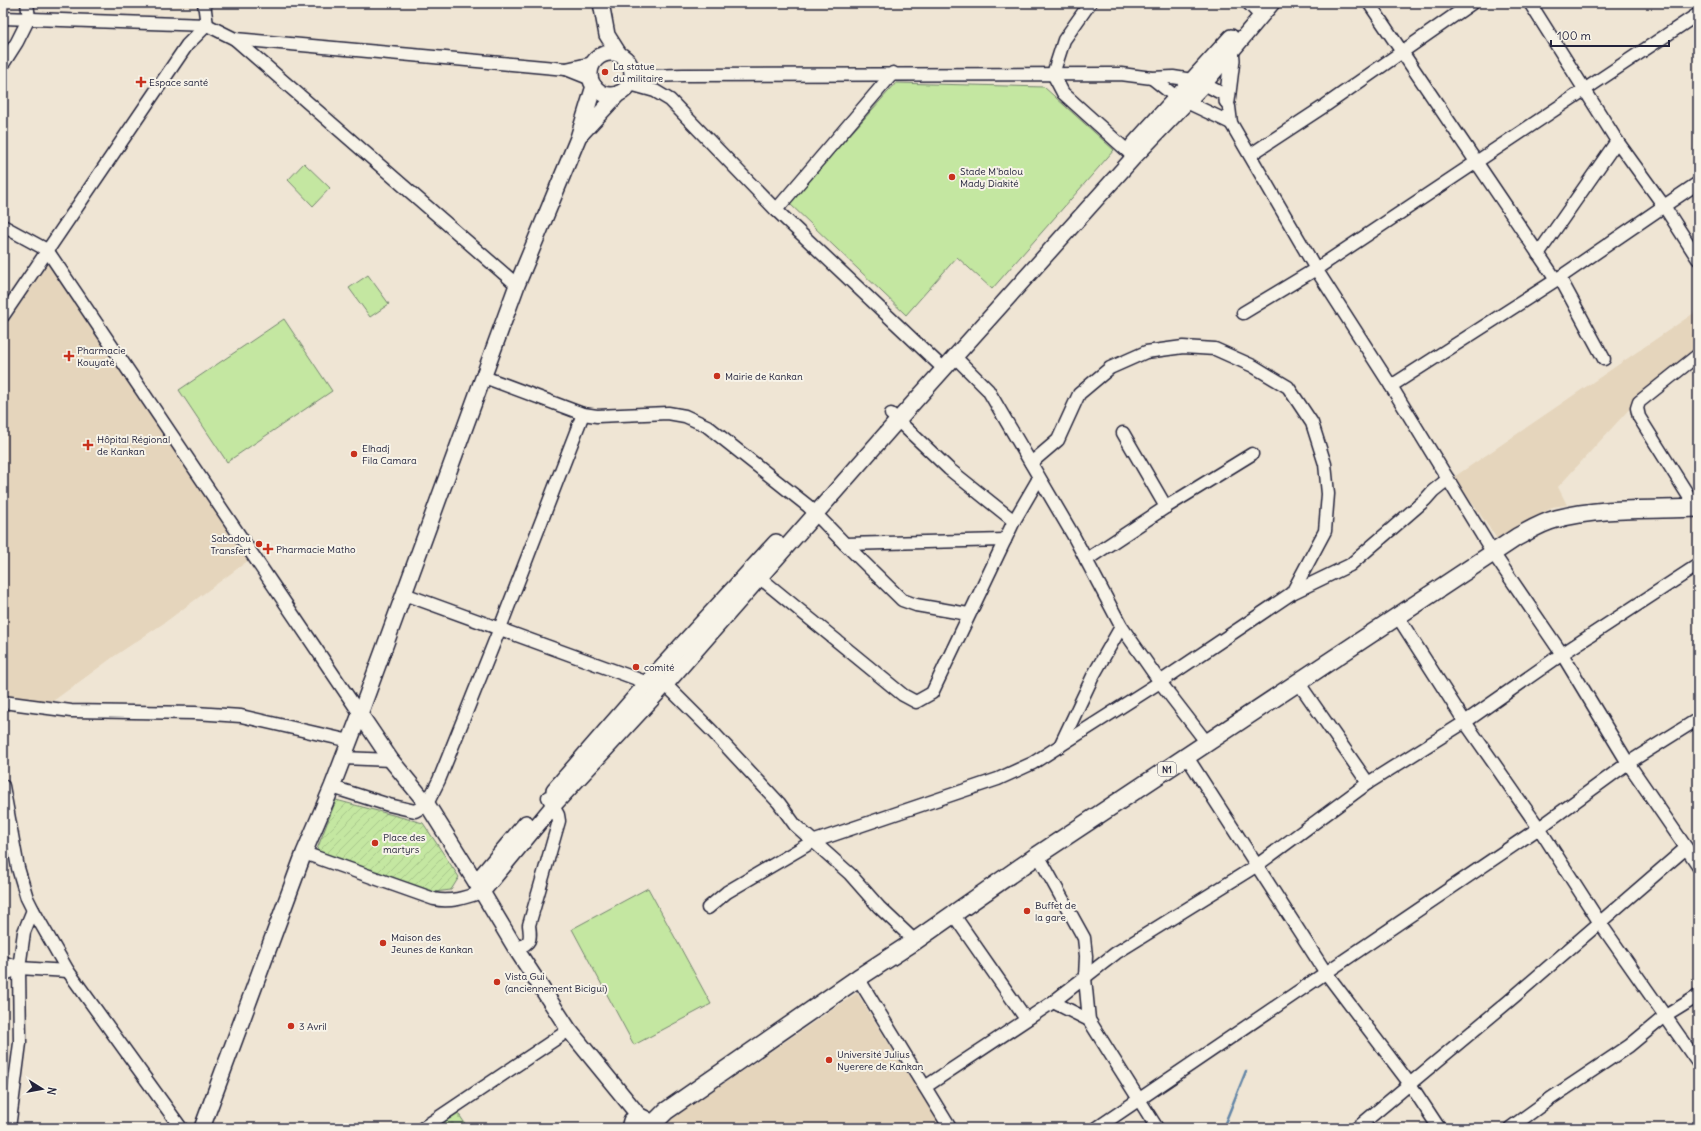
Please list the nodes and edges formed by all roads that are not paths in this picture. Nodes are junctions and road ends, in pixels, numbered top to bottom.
1 (27, 3) edge
2 (204, 3) edge
3 (601, 3) edge
4 (1090, 3) edge
5 (1272, 3) edge
6 (1369, 3) edge
7 (1472, 3) edge
8 (1530, 3) edge
9 (1256, 8) edge
10 (1698, 14) edge
11 (3, 18) edge
12 (29, 18) junction
13 (207, 25) junction
14 (607, 35) junction
15 (235, 39) junction
16 (1230, 46) junction
17 (1401, 52) junction
18 (619, 54) junction
19 (596, 60) junction
20 (3, 64) edge
21 (566, 68) junction
22 (893, 73) junction
23 (1053, 74) junction
24 (676, 75) junction
25 (1152, 78) junction
26 (628, 81) junction
27 (592, 82) junction
28 (1198, 82) junction
29 (1584, 90) junction
30 (664, 95) junction
31 (1182, 100) junction
32 (1227, 101) junction
33 (1231, 123) junction
34 (578, 138) junction
35 (1617, 141) junction
36 (1131, 154) junction
37 (1250, 155) junction
38 (1476, 161) junction
39 (1698, 183) edge
40 (1664, 206) junction
41 (776, 210) junction
42 (3, 226) edge
43 (47, 250) junction
44 (1538, 254) junction
45 (1698, 259) edge
46 (1316, 269) junction
47 (1558, 279) junction
48 (517, 285) junction
49 (1243, 313) dead end
50 (3, 316) edge
51 (1698, 355) edge
52 (954, 357) junction
53 (1604, 359) dead end
54 (941, 366) junction
55 (484, 377) junction
56 (1391, 386) junction
57 (584, 414) junction
58 (894, 417) junction
59 (1123, 433) dead end
60 (1252, 454) dead end
61 (1031, 463) junction
62 (1039, 478) junction
63 (1448, 479) junction
64 (1166, 507) junction
65 (1697, 509) edge
66 (812, 510) junction
67 (1014, 521) junction
68 (1005, 540) junction
69 (845, 544) junction
70 (1493, 553) junction
71 (1086, 560) junction
72 (1698, 565) edge
73 (759, 577) junction
74 (1292, 593) junction
75 (404, 594) junction
76 (968, 614) junction
77 (1398, 617) junction
78 (1121, 627) junction
79 (500, 628) junction
80 (1562, 654) junction
81 (1160, 682) junction
82 (1298, 682) junction
83 (657, 683) junction
84 (3, 702) edge
85 (360, 714) junction
86 (1698, 719) edge
87 (1465, 722) junction
88 (350, 741) junction
89 (1207, 743) junction
90 (1060, 746) junction
91 (1187, 757) junction
92 (343, 758) junction
93 (391, 760) junction
94 (1628, 763) junction
95 (1368, 783) junction
96 (3, 786) edge
97 (332, 787) junction
98 (551, 801) junction
99 (427, 804) junction
100 (1540, 828) junction
101 (812, 842) junction
102 (1686, 848) junction
103 (304, 853) junction
104 (1038, 855) junction
105 (1698, 865) edge
106 (1256, 866) junction
107 (475, 890) junction
108 (708, 908) dead end
109 (33, 910) junction
110 (953, 914) junction
111 (1600, 923) junction
112 (915, 941) junction
113 (516, 949) junction
114 (3, 962) edge
115 (19, 968) junction
116 (68, 971) junction
117 (1326, 973) junction
118 (3, 975) edge
119 (858, 978) junction
120 (1085, 978) junction
121 (1698, 996) edge
122 (1053, 1002) junction
123 (1664, 1017) junction
124 (1026, 1020) junction
125 (1089, 1020) junction
126 (569, 1030) junction
127 (1698, 1063) edge
128 (1410, 1084) junction
129 (925, 1087) junction
130 (1139, 1100) junction
131 (1120, 1112) junction
132 (638, 1125) edge
133 (9, 1128) edge
134 (181, 1128) edge
135 (202, 1128) edge
136 (423, 1128) edge
137 (950, 1128) edge
138 (1097, 1128) edge
139 (1110, 1128) edge
140 (1157, 1128) edge
141 (1357, 1128) edge
142 (1439, 1128) edge
143 (1510, 1128) edge

1 - 12 street
2 - 13 street
3 - 14 main road
4 - 23 street
5 - 9 main road
6 - 17 street
7 - 17 street
8 - 29 street
9 - 16 main road
10 - 29 street
11 - 12 street
12 - 13 street
12 - 20 street
13 - 15 street
13 - 43 street
14 - 18 main road
14 - 19 main road
15 - 21 street
15 - 48 street
16 - 28 main road
16 - 32 main road
17 - 37 street
17 - 38 street
18 - 19 main road
18 - 26 main road
19 - 21 street
19 - 27 main road
21 - 27 street
22 - 23 street
22 - 24 street
22 - 41 street
23 - 25 street
23 - 36 street
24 - 26 street
24 - 30 street
25 - 28 street
25 - 31 street
26 - 27 main road
26 - 30 street
26 - 34 main road
27 - 34 main road
28 - 31 main road
28 - 32 street
29 - 35 street
29 - 38 street
30 - 41 street
31 - 33 street
31 - 36 main road
32 - 33 street
33 - 37 street
34 - 48 main road
35 - 40 street
35 - 44 street
36 - 52 main road
36 - 54 main road
37 - 46 street
38 - 44 street
38 - 46 street
39 - 40 street
40 - 45 street
40 - 47 street
41 - 54 street
42 - 43 street
43 - 50 street
43 - 85 street
44 - 47 street
46 - 49 street
46 - 56 street
47 - 53 street
47 - 56 street
48 - 55 main road
51 - 65 street
52 - 54 main road
52 - 61 street
54 - 58 main road
55 - 57 street
55 - 75 main road
56 - 63 street
57 - 66 street
57 - 79 street
58 - 66 main road
58 - 67 street
59 - 64 street
60 - 64 street
61 - 62 street
61 - 74 street
62 - 67 street
62 - 71 street
63 - 70 street
63 - 74 street
64 - 71 street
65 - 70 highway, N1
66 - 69 street
66 - 73 main road
66 - 83 main road
67 - 68 street
68 - 69 street
68 - 76 street
69 - 76 street
70 - 77 highway, N1
70 - 80 street
71 - 78 street
72 - 80 street
73 - 76 street
73 - 83 main road
74 - 81 street
75 - 79 street
75 - 85 main road
77 - 82 highway, N1
77 - 87 street
78 - 81 street
78 - 90 street
79 - 83 street
79 - 99 street
80 - 87 street
80 - 94 street
81 - 89 street
81 - 90 street
82 - 89 highway, N1
82 - 95 street
83 - 98 main road
83 - 101 street
84 - 88 street
85 - 88 main road
85 - 93 main road
86 - 94 street
87 - 95 street
87 - 100 street
88 - 92 main road
89 - 91 highway, N1
90 - 101 street
91 - 104 highway, N1
91 - 106 street
92 - 93 street
92 - 97 main road
93 - 99 main road
94 - 100 street
94 - 102 street
95 - 106 street
96 - 109 street
97 - 99 street
97 - 103 main road
98 - 107 main road
98 - 113 street
99 - 107 main road
100 - 111 street
100 - 117 street
101 - 108 street
101 - 112 street
102 - 105 street
102 - 111 street
103 - 107 street
103 - 135 main road
104 - 110 highway, N1
104 - 120 street
106 - 117 street
106 - 120 street
107 - 113 main road
109 - 115 street
109 - 116 street
110 - 112 highway, N1
110 - 124 street
111 - 123 street
111 - 128 street
112 - 119 highway, N1
113 - 126 main road
114 - 115 street
115 - 116 street
115 - 118 street
115 - 133 street
116 - 134 street
117 - 128 street
117 - 130 street
119 - 129 street
119 - 132 highway, N1
120 - 122 street
120 - 125 street
121 - 123 street
122 - 124 street
122 - 125 street
123 - 127 street
123 - 143 street
124 - 129 street
125 - 130 street
126 - 132 main road
126 - 136 street
128 - 141 street
128 - 142 street
129 - 137 street
130 - 131 street
130 - 140 street
131 - 138 street
131 - 139 street

